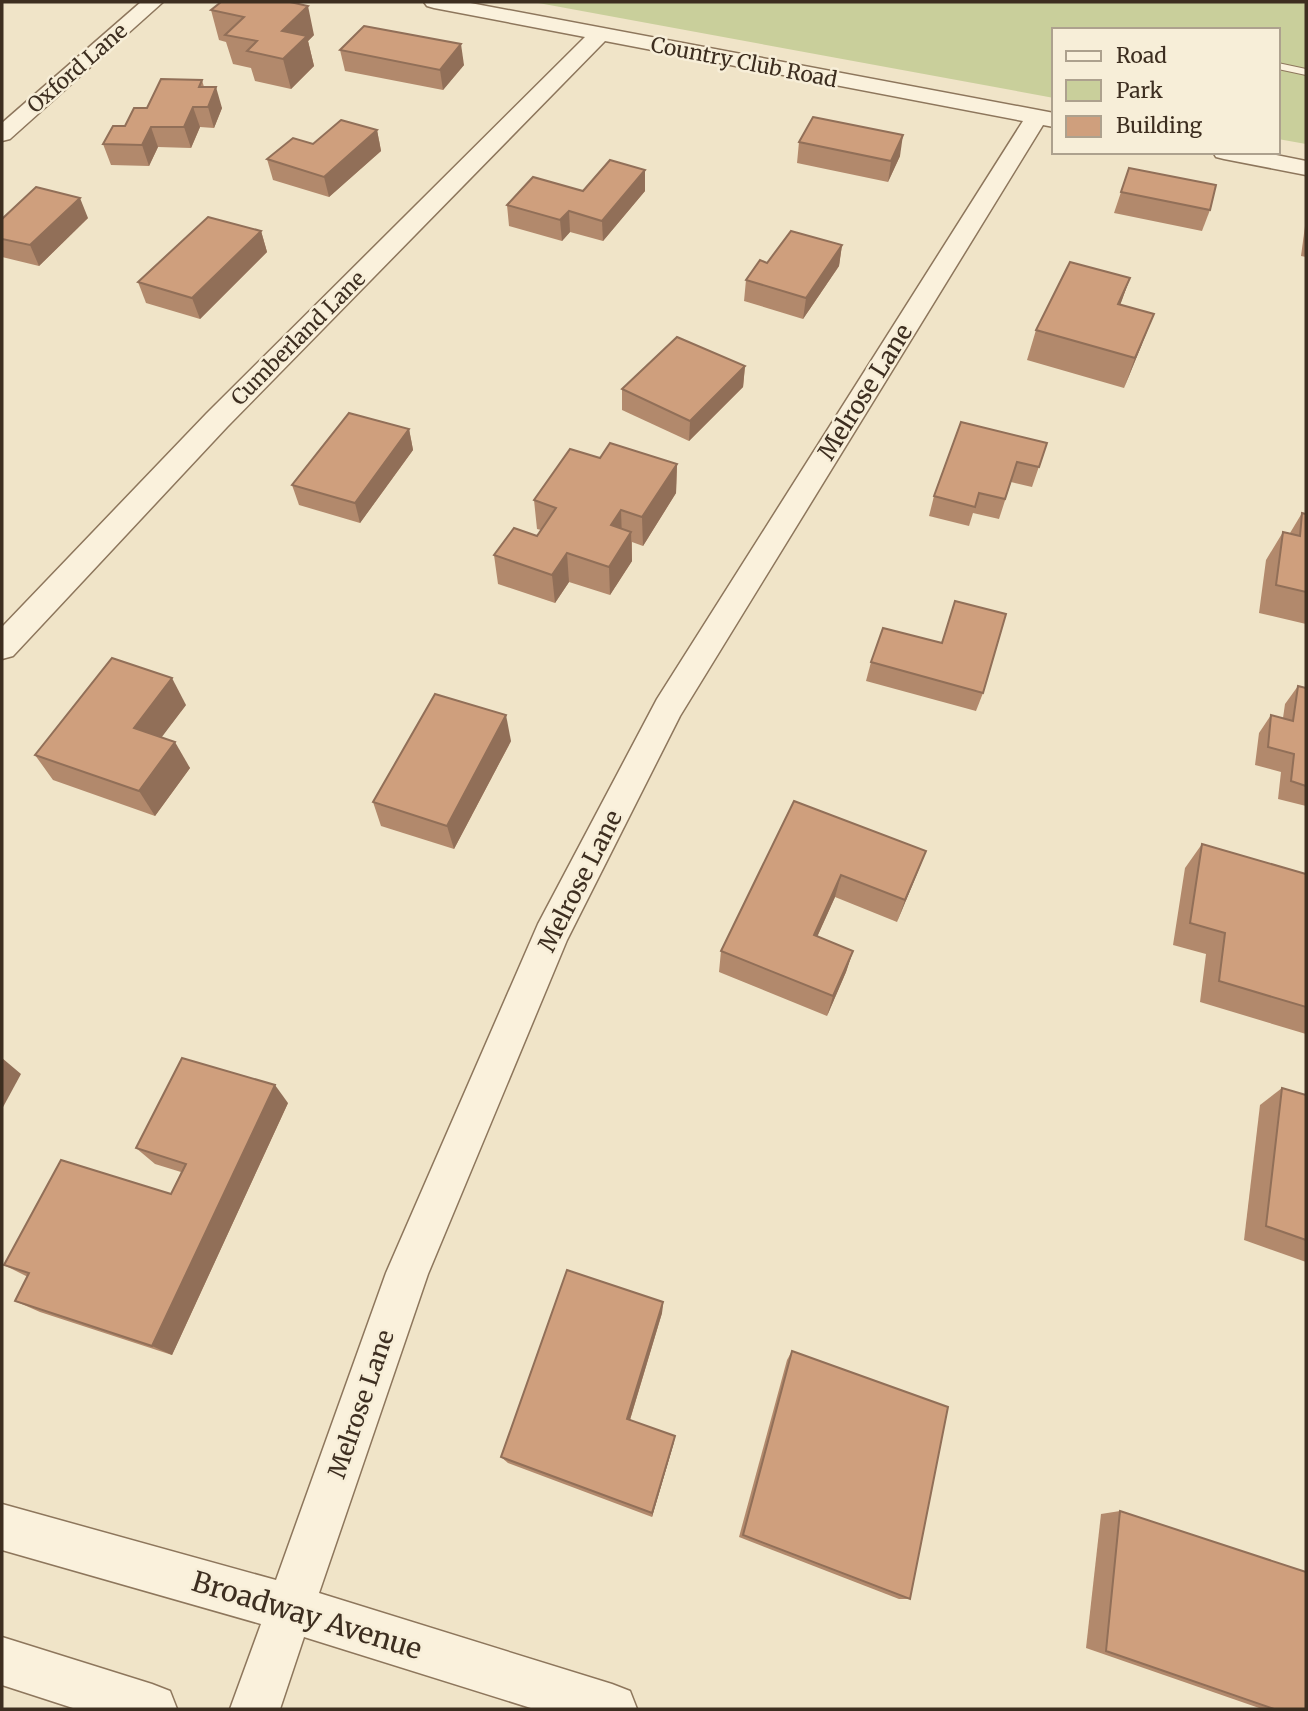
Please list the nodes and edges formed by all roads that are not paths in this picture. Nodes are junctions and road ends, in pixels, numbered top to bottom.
1 (153, 2) edge
2 (434, 2) edge
3 (600, 34) junction
4 (1280, 66) edge
5 (1306, 72) edge
6 (1045, 118) edge
7 (2, 134) edge
8 (1234, 154) edge
9 (1306, 168) edge
10 (2, 647) edge
11 (2, 1527) edge
12 (290, 1608) junction
13 (2, 1661) edge
14 (152, 1709) edge
15 (255, 1709) edge
16 (611, 1709) edge

1 - 7 street, Oxford Lane
2 - 3 street, Country Club Road
3 - 6 street, Country Club Road
3 - 10 street, Cumberland Lane
4 - 5 lane
6 - 12 street, Melrose Lane
8 - 9 street
11 - 12 street, Broadway Avenue
12 - 15 street, Melrose Lane
12 - 16 street, Broadway Avenue
13 - 14 street

